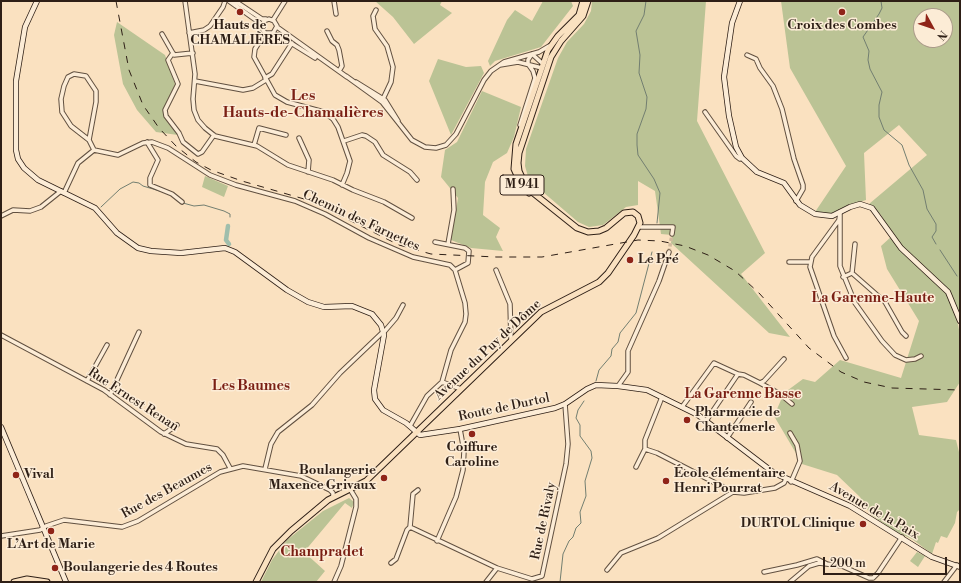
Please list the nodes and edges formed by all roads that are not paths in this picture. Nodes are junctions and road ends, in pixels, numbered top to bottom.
1 (37, 1) edge
2 (185, 1) edge
3 (225, 1) edge
4 (285, 1) edge
5 (334, 1) edge
6 (583, 1) edge
7 (588, 1) edge
8 (740, 1) edge
9 (232, 2) edge
10 (223, 6) junction
11 (376, 10) dead end
12 (336, 14) dead end
13 (267, 19) junction
14 (273, 20) junction
15 (262, 27) junction
16 (277, 28) junction
17 (327, 31) dead end
18 (190, 33) junction
19 (265, 33) junction
20 (162, 34) dead end
21 (271, 34) junction
22 (554, 41) junction
23 (292, 43) junction
24 (173, 53) junction
25 (193, 54) junction
26 (532, 54) junction
27 (747, 55) dead end
28 (551, 57) junction
29 (326, 63) junction
30 (528, 64) junction
31 (499, 65) junction
32 (542, 67) junction
33 (339, 71) junction
34 (266, 79) junction
35 (195, 81) junction
36 (383, 100) junction
37 (705, 112) dead end
38 (529, 121) junction
39 (214, 135) junction
40 (286, 135) dead end
41 (299, 138) dead end
42 (89, 140) junction
43 (344, 141) junction
44 (147, 142) junction
45 (516, 144) junction
46 (254, 145) junction
47 (94, 150) junction
48 (742, 158) junction
49 (308, 172) junction
50 (417, 180) dead end
51 (342, 184) junction
52 (453, 189) dead end
53 (62, 192) junction
54 (796, 201) junction
55 (182, 202) dead end
56 (840, 212) junction
57 (1, 216) edge
58 (412, 218) dead end
59 (638, 227) junction
60 (672, 234) dead end
61 (435, 242) dead end
62 (448, 244) junction
63 (855, 244) dead end
64 (669, 252) tunnel mouth
65 (789, 262) dead end
66 (810, 262) junction
67 (455, 270) junction
68 (496, 270) dead end
69 (852, 273) junction
70 (843, 277) junction
71 (403, 305) dead end
72 (960, 321) edge
73 (384, 331) junction
74 (139, 332) dead end
75 (1, 335) edge
76 (906, 336) dead end
77 (511, 340) junction
78 (107, 345) dead end
79 (921, 356) dead end
80 (846, 358) dead end
81 (784, 359) dead end
82 (738, 374) junction
83 (87, 381) junction
84 (442, 382) junction
85 (760, 383) junction
86 (591, 386) joint
87 (618, 386) junction
88 (461, 389) junction
89 (110, 395) junction
90 (662, 397) junction
91 (751, 402) dead end
92 (565, 404) junction
93 (792, 404) dead end
94 (682, 407) junction
95 (706, 421) junction
96 (177, 425) dead end
97 (410, 426) junction
98 (1, 427) edge
99 (460, 429) junction
100 (417, 433) junction
101 (790, 433) dead end
102 (164, 434) junction
103 (727, 438) junction
104 (645, 449) junction
105 (230, 468) junction
106 (636, 468) dead end
107 (265, 469) junction
108 (786, 479) junction
109 (791, 482) junction
110 (351, 490) junction
111 (418, 490) dead end
112 (733, 492) junction
113 (333, 497) junction
114 (319, 507) junction
115 (410, 527) junction
116 (43, 528) junction
117 (1, 536) edge
118 (902, 538) junction
119 (437, 541) junction
120 (391, 563) dead end
121 (827, 564) junction
122 (958, 566) edge
123 (497, 568) junction
124 (607, 570) dead end
125 (764, 572) dead end
126 (26, 580) edge
127 (14, 582) edge
128 (47, 582) edge
129 (66, 582) edge
130 (256, 582) edge
131 (334, 582) edge
132 (486, 582) edge
133 (790, 582) edge
134 (944, 582) edge

1 - 53 main road
2 - 18 street
3 - 10 street
4 - 14 street
5 - 12 street
6 - 22 main road, M 941
7 - 28 main road, M 941
8 - 48 main road
9 - 10 street
9 - 13 street
9 - 15 street
10 - 18 street
11 - 36 street
13 - 14 street
13 - 15 street
14 - 16 street
15 - 19 street
16 - 21 street
16 - 29 street
17 - 33 street
18 - 25 street
19 - 21 street
19 - 34 street
20 - 24 street
21 - 23 street
22 - 26 street
22 - 32 main road, M 941
23 - 29 street
23 - 34 street
24 - 25 street
24 - 39 street
25 - 35 street
26 - 30 street
26 - 31 street
26 - 32 street
27 - 54 street
28 - 32 street
28 - 38 main road, M 941
29 - 33 street
30 - 31 street
30 - 32 street
30 - 45 street
31 - 36 street
32 - 38 street
32 - 45 main road, M 941
33 - 36 street
34 - 35 street
34 - 43 street
35 - 39 street
37 - 48 street
38 - 59 main road, M 941
39 - 46 street
40 - 46 street
41 - 49 street
42 - 42 street
42 - 47 street
43 - 50 street
43 - 51 street
44 - 47 street
44 - 55 street
44 - 67 street, Chemin des Farnettes
45 - 59 main road, M 941
46 - 49 street
47 - 53 street
48 - 54 main road
49 - 51 street
51 - 58 street
52 - 62 street
53 - 57 street
53 - 73 main road
54 - 56 main road
56 - 66 street
56 - 70 street
56 - 72 main road
59 - 60 street
59 - 77 main road, Avenue du Puy de Dôme
61 - 62 street
62 - 67 street
63 - 69 street
64 - 87 street
65 - 66 street
66 - 80 street
67 - 84 street
68 - 77 street
69 - 70 street
69 - 76 street
70 - 79 street
71 - 73 street
73 - 97 main road
73 - 107 street
74 - 89 street
75 - 83 street, Rue Ernest Renan
77 - 88 main road, Avenue du Puy de Dôme
78 - 83 street
81 - 85 street
82 - 85 street
82 - 94 street
82 - 95 street
83 - 89 street, Rue Ernest Renan
84 - 88 street
84 - 97 street
85 - 93 street
86 - 87 main road, Avenue de la Paix
86 - 92 main road, Route de Durtol
87 - 90 main road, Avenue de la Paix
88 - 100 main road, Avenue du Puy de Dôme
89 - 102 street, Rue Ernest Renan
90 - 94 main road, Avenue de la Paix
90 - 104 street
91 - 103 street
92 - 99 main road, Route de Durtol
92 - 123 street, Rue de Rivaly
94 - 95 main road, Avenue de la Paix
95 - 103 main road, Avenue de la Paix
96 - 102 street
97 - 100 main road
98 - 116 main road
99 - 100 main road, Route de Durtol
99 - 119 street
100 - 110 main road, Avenue du Puy de Dôme
101 - 109 street
102 - 105 street, Rue Ernest Renan
103 - 108 main road, Avenue de la Paix
104 - 106 street
104 - 112 street
105 - 107 street
105 - 116 street, Rue des Beaumes
107 - 113 street
108 - 109 main road, Avenue de la Paix
108 - 112 street
109 - 118 main road, Avenue de la Paix
110 - 113 main road, Avenue du Puy de Dôme
110 - 114 main road, Avenue du Puy de Dôme
110 - 131 street
111 - 115 street
112 - 124 street
113 - 114 main road, Avenue du Puy de Dôme
114 - 130 main road, Avenue du Puy de Dôme
115 - 119 street
115 - 120 street
116 - 117 street, Rue des Beaumes
116 - 129 main road
118 - 121 street
118 - 122 main road, Avenue de la Paix
119 - 123 street
121 - 125 street
121 - 133 street
122 - 134 street
123 - 132 street
126 - 127 main road
126 - 128 main road

